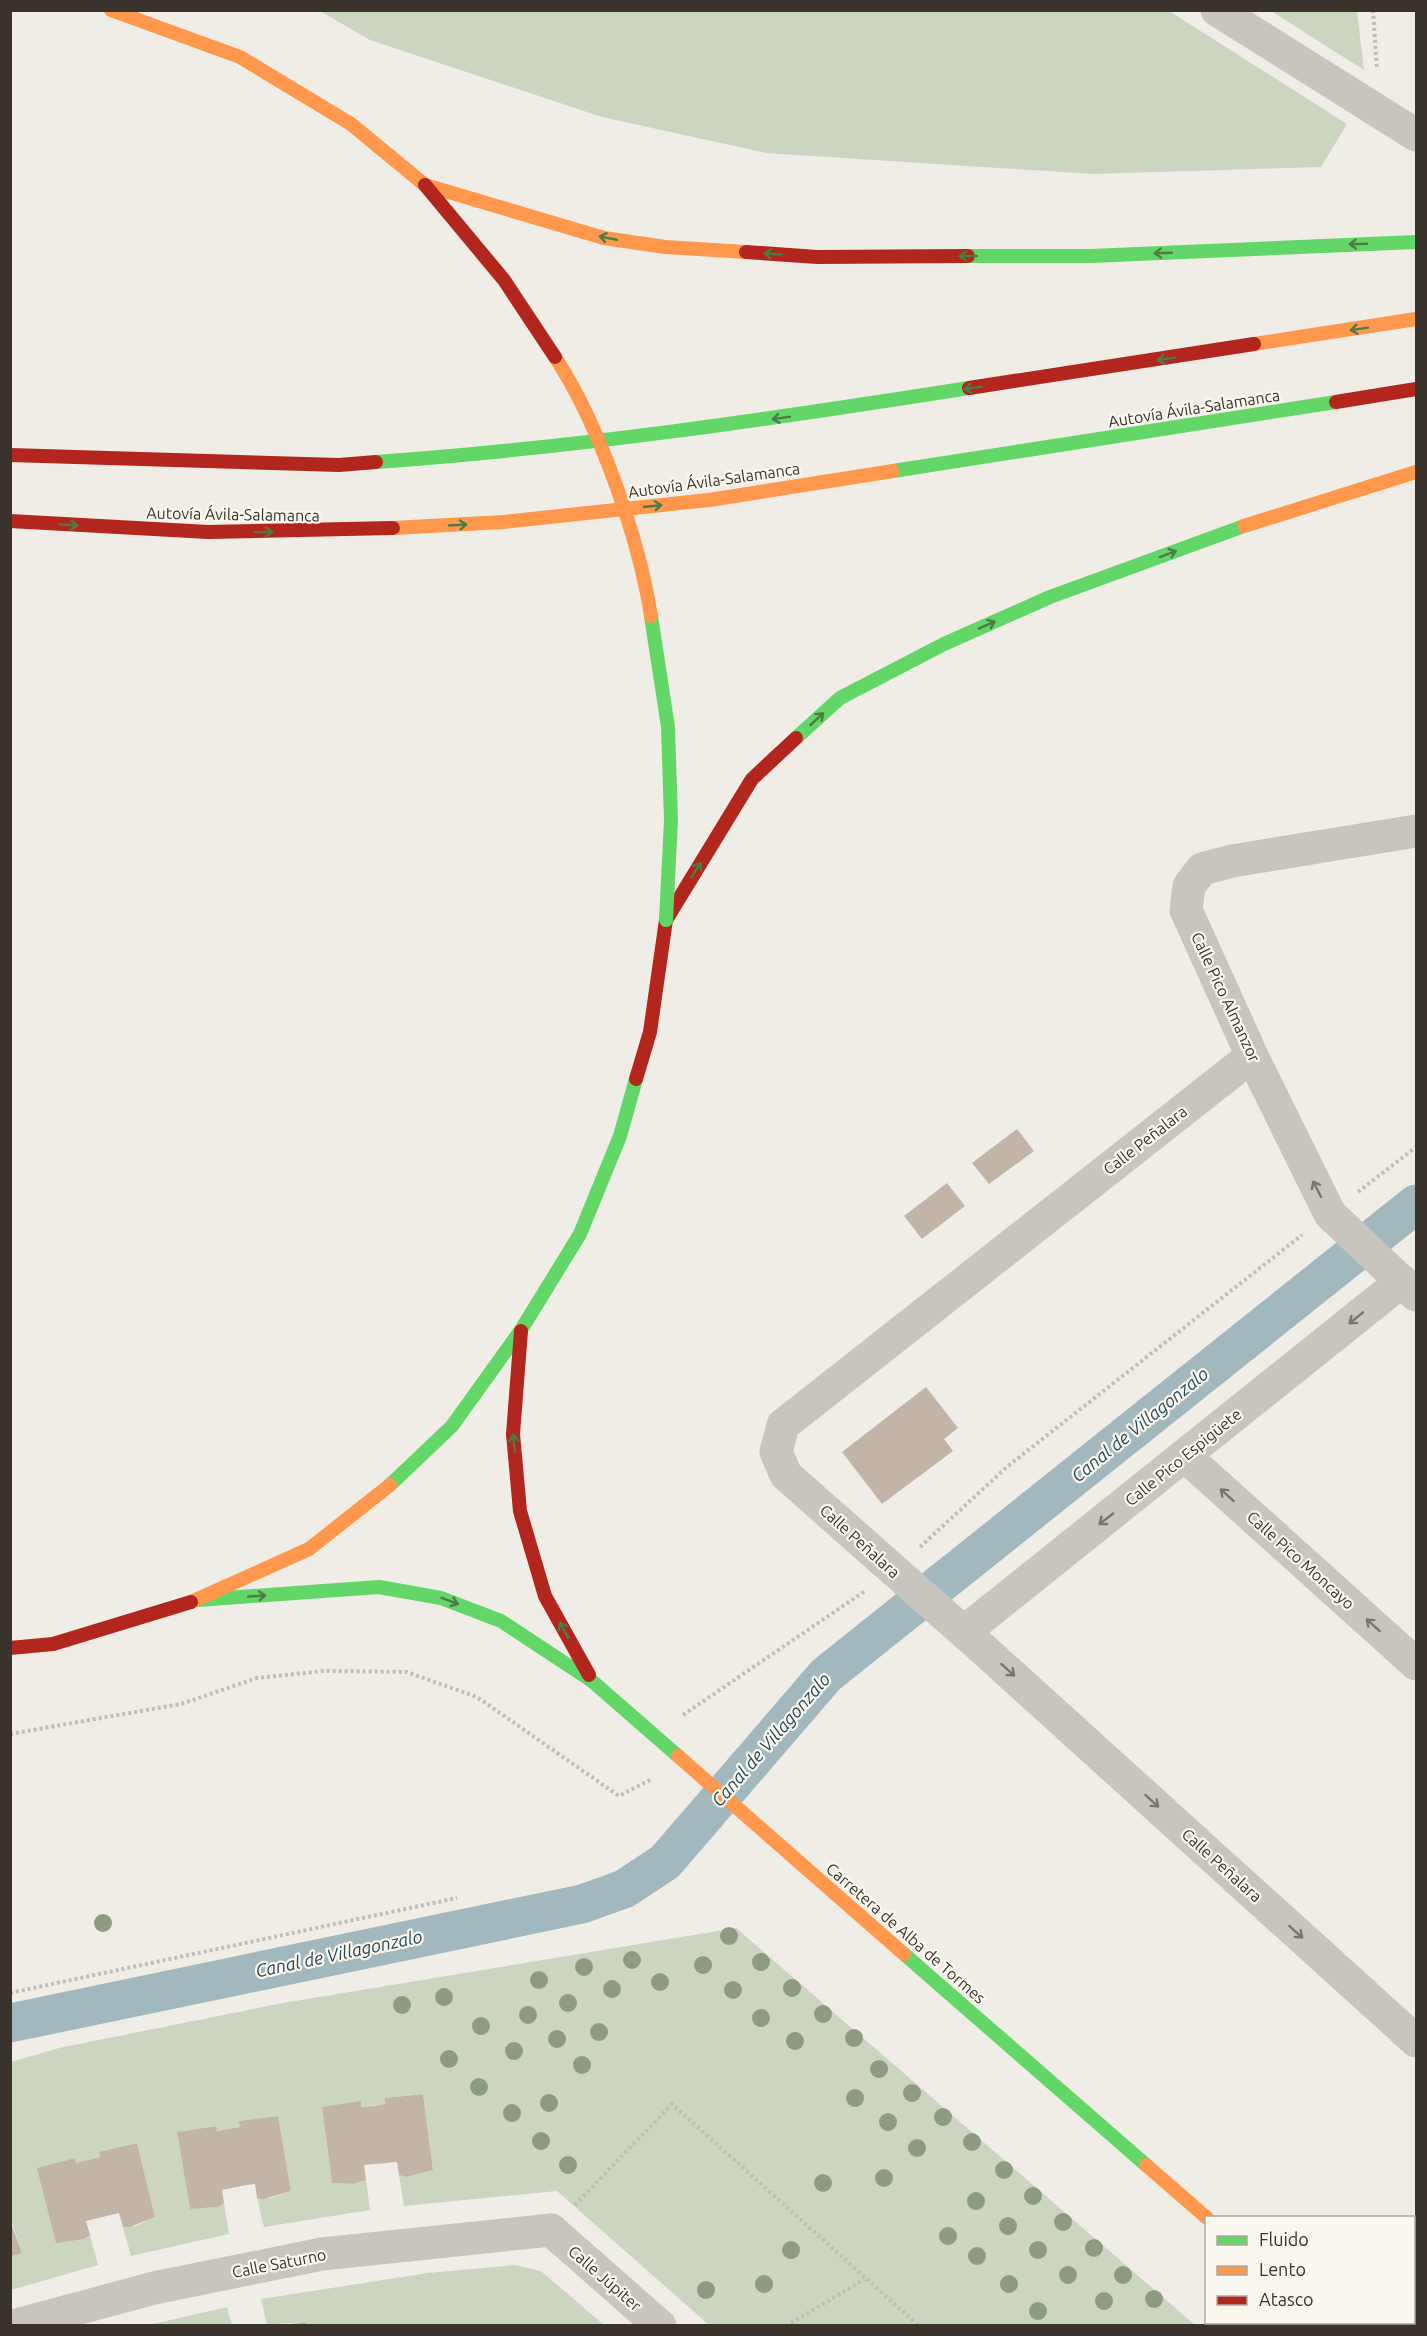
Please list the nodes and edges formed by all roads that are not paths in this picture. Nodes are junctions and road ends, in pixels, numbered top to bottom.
1 (111, 10) edge
2 (1217, 10) edge
3 (194, 24) dead end
4 (240, 57) junction
5 (1416, 135) edge
6 (425, 185) junction
7 (1416, 242) edge
8 (1416, 320) edge
9 (1416, 389) edge
10 (10, 455) edge
11 (1416, 472) edge
12 (10, 521) edge
13 (1416, 831) edge
14 (666, 920) junction
15 (1252, 1056) junction
16 (1401, 1280) edge
17 (521, 1330) junction
18 (1185, 1456) junction
19 (198, 1600) junction
20 (951, 1622) junction
21 (10, 1648) edge
22 (1416, 1664) edge
23 (592, 1681) junction
24 (1416, 2041) edge
25 (1202, 2214) edge
26 (562, 2219) joint
27 (13, 2325) edge
28 (660, 2325) edge

1 - 4 main road
2 - 5 street
3 - 4 main road
4 - 6 main road
7 -> 6 main road
6 - 14 main road, bridge
8 -> 10 main road
12 -> 9 main road, Autovía Ávila-Salamanca
14 -> 11 main road
13 - 15 street, Calle Pico Almanzor
14 - 17 main road
16 -> 15 street, Calle Pico Almanzor
15 - 20 street, Calle Peñalara
16 -> 18 street, Calle Pico Espigüete
17 - 19 main road
23 -> 17 main road, Carretera de Alba de Tormes
18 -> 20 street, Calle Pico Espigüete
22 -> 18 street, Calle Pico Moncayo
19 - 21 main road
19 -> 23 main road, Carretera de Alba de Tormes
20 -> 24 street, Calle Peñalara
23 - 25 main road, Carretera de Alba de Tormes
26 - 27 street, Calle Saturno
26 - 28 street, Calle Júpiter

